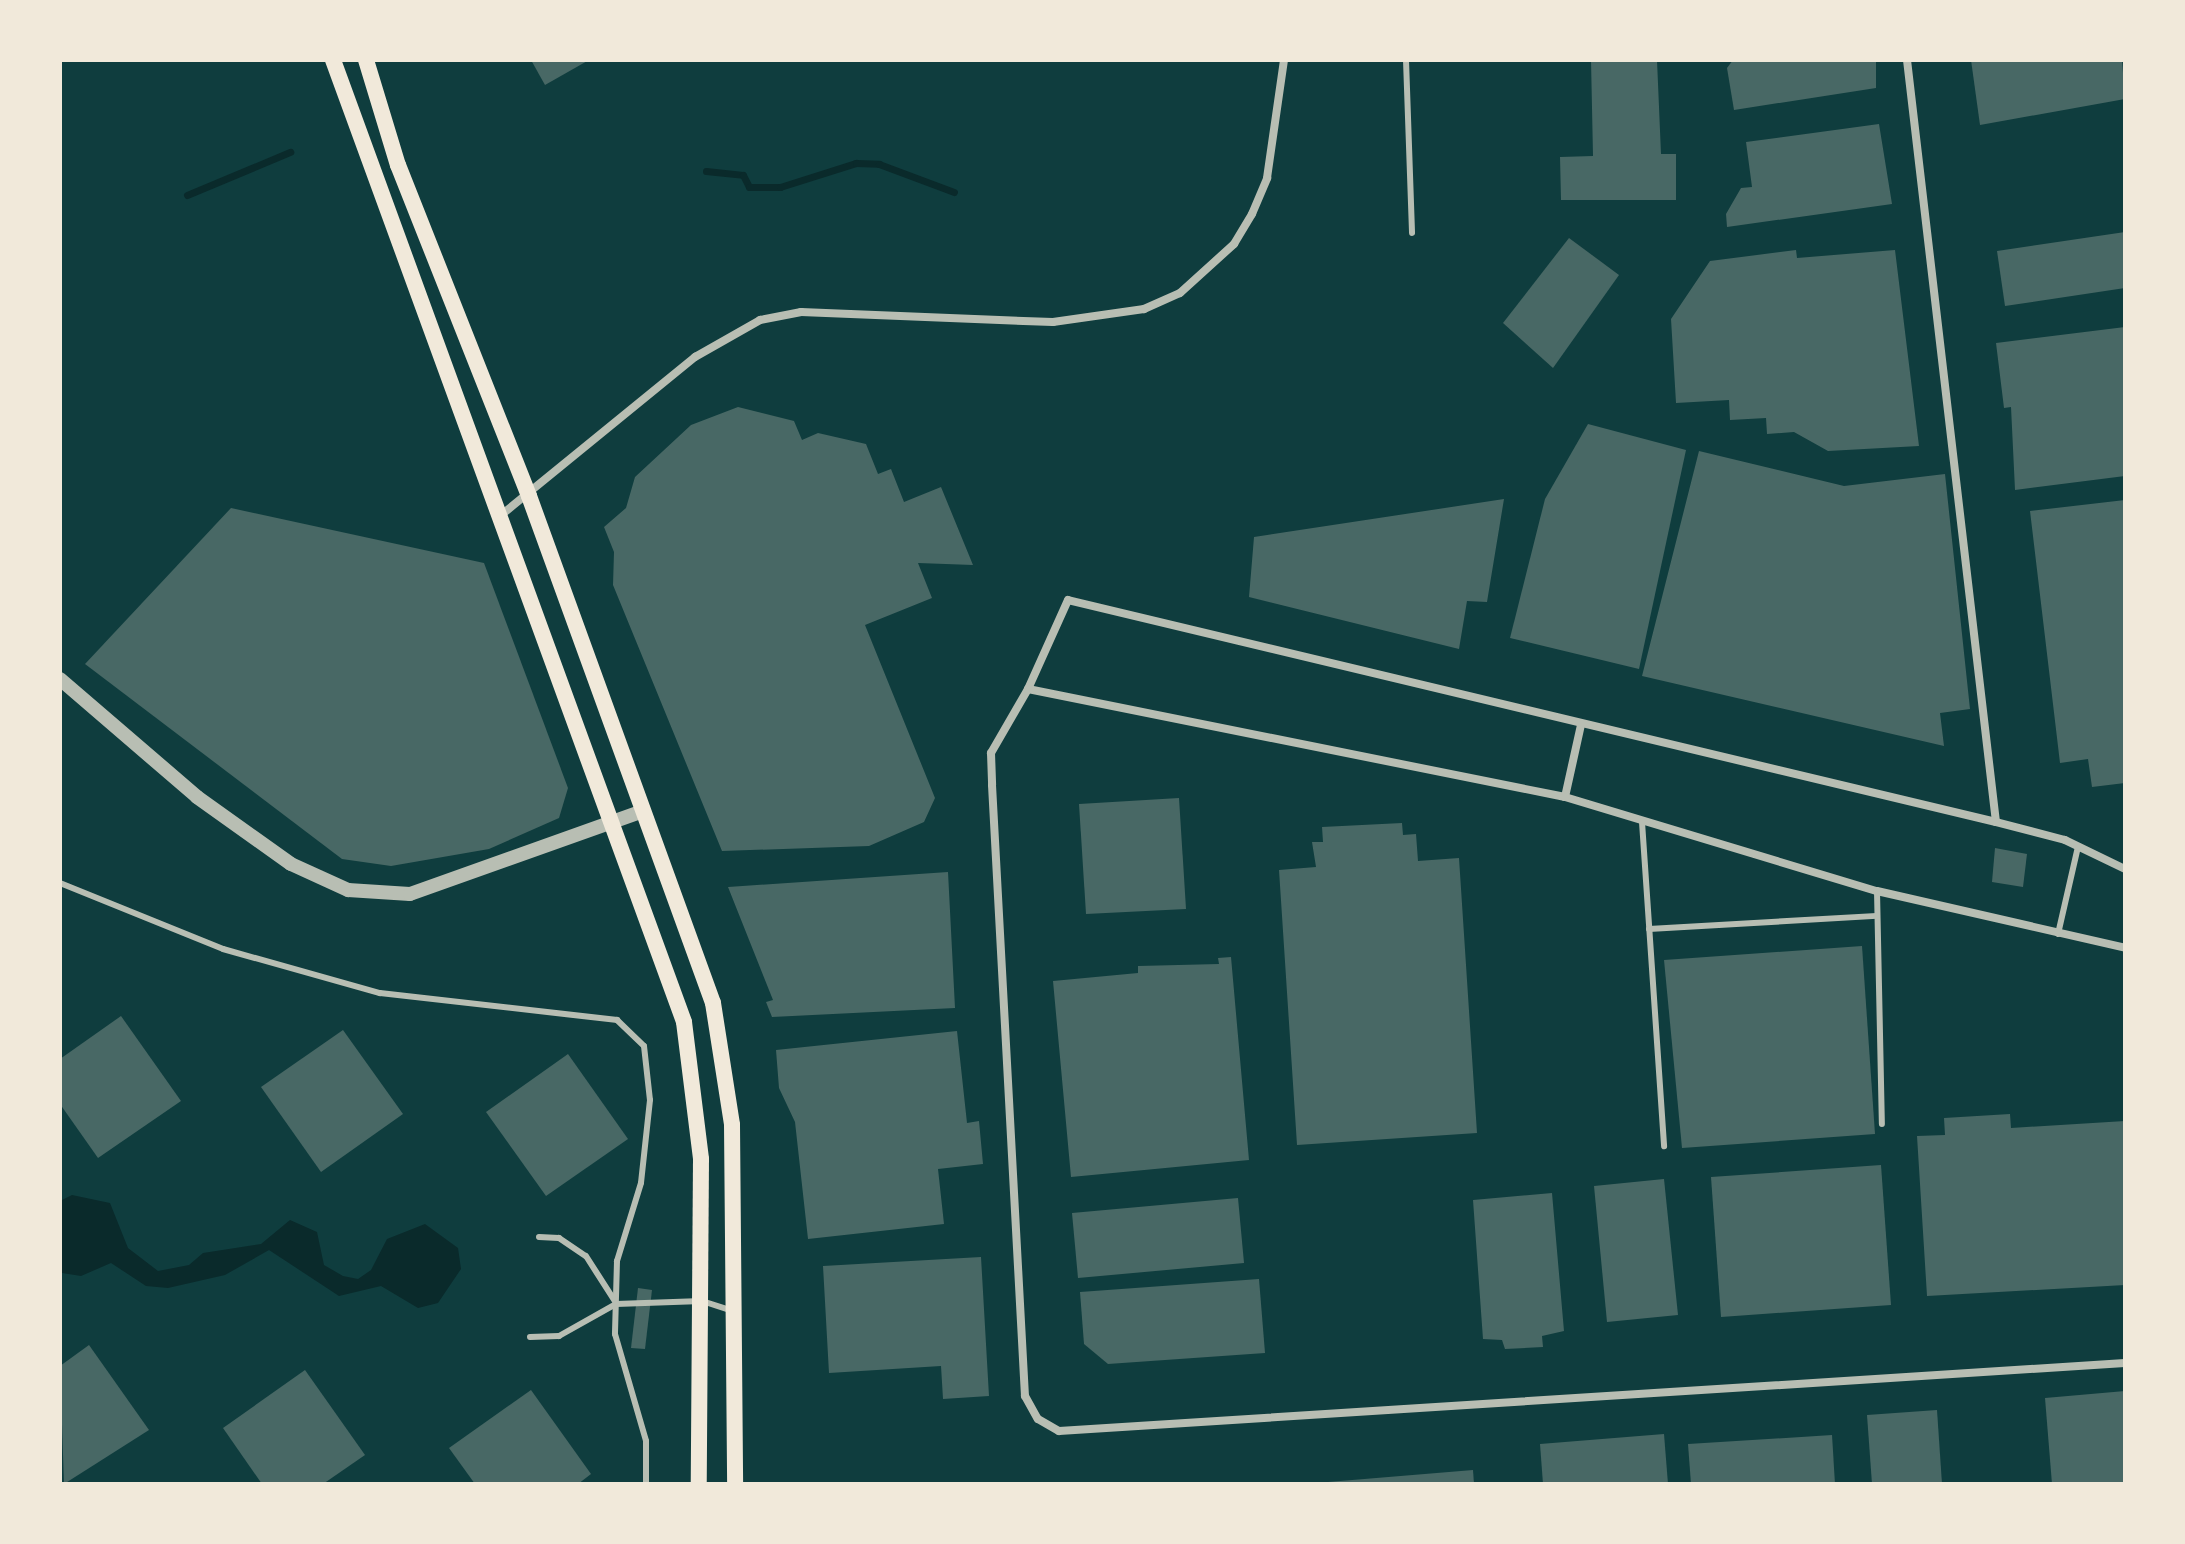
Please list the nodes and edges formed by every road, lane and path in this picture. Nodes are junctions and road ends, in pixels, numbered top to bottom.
1 (333, 60) edge
2 (366, 60) edge
3 (1284, 60) edge
4 (1406, 60) edge
5 (1907, 60) edge
6 (1412, 233) dead end
7 (529, 496) junction
8 (500, 516) junction
9 (60, 679) edge
10 (1028, 689) junction
11 (1581, 725) junction
12 (1565, 797) junction
13 (643, 811) junction
14 (612, 822) junction
15 (1642, 822) junction
16 (1996, 822) junction
17 (2078, 847) junction
18 (2125, 869) edge
19 (60, 883) edge
20 (1877, 891) junction
21 (1877, 916) junction
22 (1649, 929) junction
23 (2058, 937) junction
24 (2125, 948) edge
25 (1882, 1124) dead end
26 (1664, 1146) dead end
27 (539, 1237) dead end
28 (702, 1301) junction
29 (616, 1304) junction
30 (736, 1312) junction
31 (530, 1337) dead end
32 (2125, 1363) edge
33 (646, 1484) edge
34 (699, 1484) edge
35 (735, 1484) edge

1 - 8 main road
2 - 7 main road
3 - 7 street
4 - 6 lane
5 - 16 street
7 - 8 street
7 - 13 main road
8 - 14 main road
9 - 14 street
10 - 11 street
10 - 12 street
10 - 32 street
11 - 12 street
11 - 16 street
12 - 15 street
13 - 14 street
13 - 30 main road
14 - 28 main road
15 - 20 street
15 - 22 lane
16 - 17 street
17 - 18 street
17 - 23 lane
19 - 29 lane
20 - 21 lane
20 - 23 street
21 - 22 lane
21 - 25 lane
22 - 26 lane
23 - 24 street
27 - 29 lane
28 - 29 lane
28 - 30 lane
28 - 34 main road
29 - 31 lane
29 - 33 lane
30 - 35 main road

